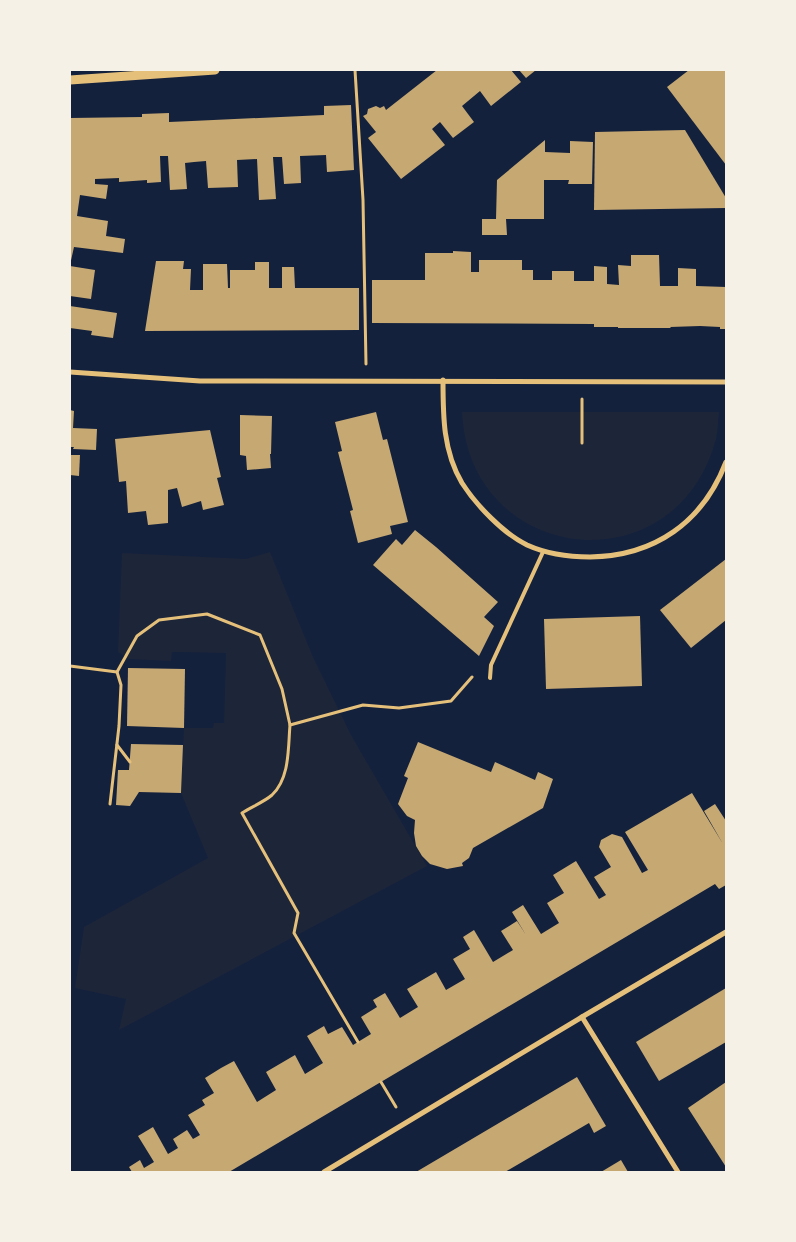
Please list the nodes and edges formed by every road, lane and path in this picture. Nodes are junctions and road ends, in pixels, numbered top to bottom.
1 (215, 70) edge
2 (355, 70) edge
3 (70, 80) edge
4 (70, 372) edge
5 (443, 380) junction
6 (366, 381) junction
7 (582, 381) junction
8 (726, 382) edge
9 (582, 444) dead end
10 (726, 462) edge
11 (543, 552) junction
12 (491, 665) junction
13 (70, 666) edge
14 (117, 672) junction
15 (490, 678) dead end
16 (290, 725) junction
17 (117, 744) junction
18 (130, 762) dead end
19 (110, 804) dead end
20 (726, 932) edge
21 (582, 1017) junction
22 (358, 1042) dead end
23 (381, 1082) dead end
24 (406, 1124) junction
25 (334, 1170) edge
26 (324, 1172) edge
27 (678, 1172) edge

1 - 3 street
2 - 6 path
4 - 6 street
5 - 6 street
5 - 7 street
5 - 11 street
7 - 8 street
7 - 9 path
10 - 11 street
11 - 12 lane
12 - 15 lane
12 - 16 path
13 - 14 path
14 - 16 path
14 - 17 path
16 - 22 path
17 - 18 path
17 - 19 path
20 - 21 street
21 - 24 street
21 - 27 street
23 - 24 path
24 - 25 street
25 - 26 street

